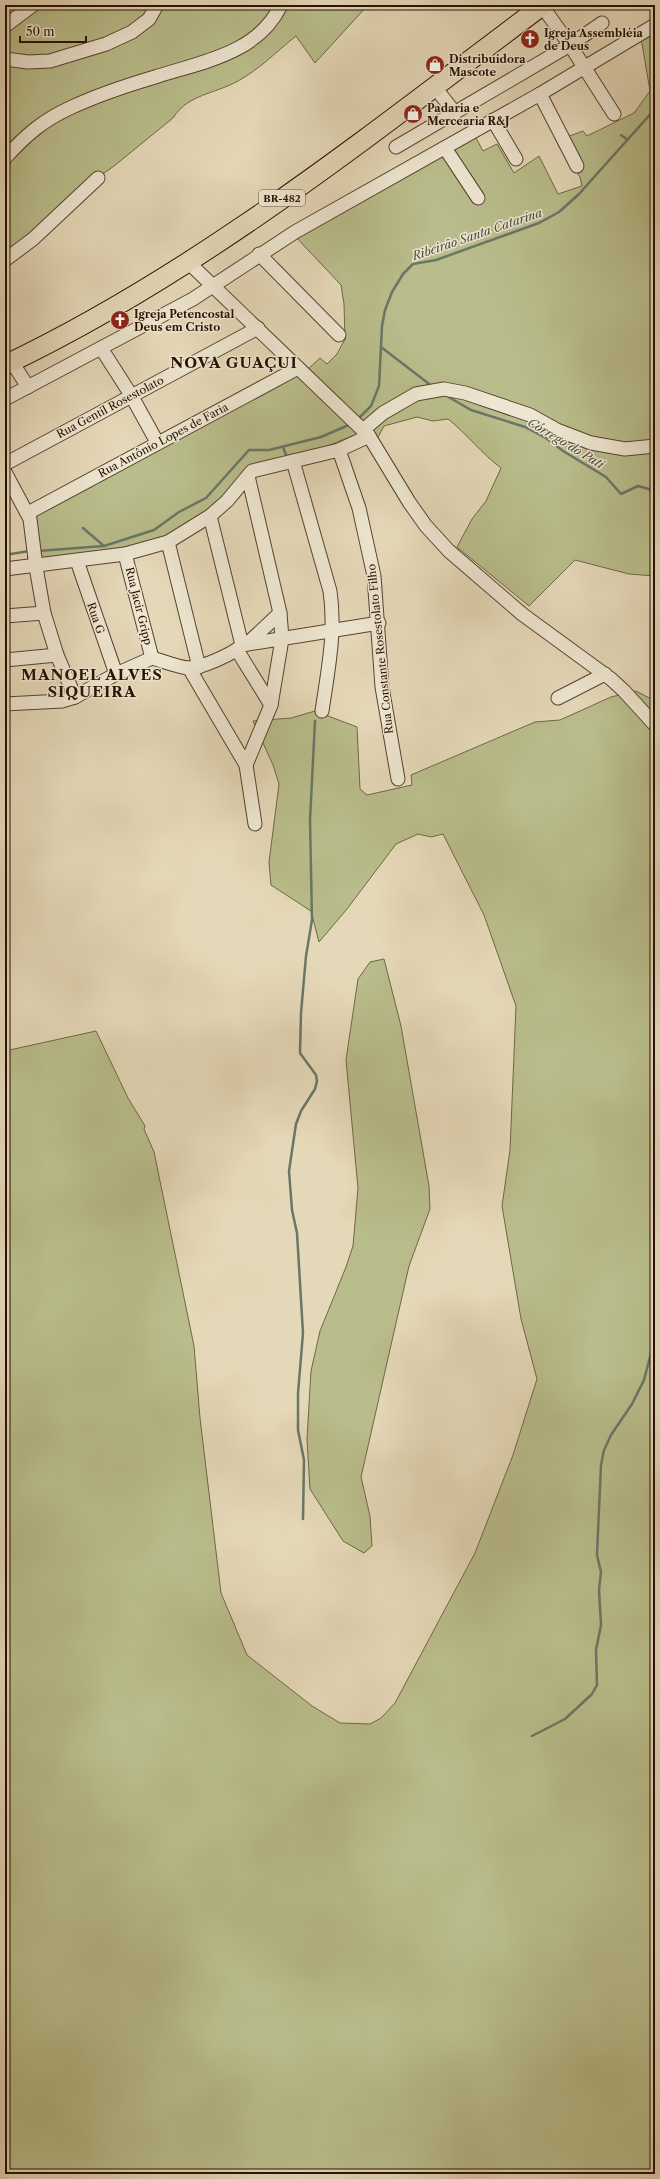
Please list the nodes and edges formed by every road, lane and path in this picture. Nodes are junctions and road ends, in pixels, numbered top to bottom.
1 (33, 5) edge
2 (157, 5) edge
3 (281, 5) edge
4 (543, 6) edge
5 (602, 23) dead end
6 (655, 25) edge
7 (5, 26) edge
8 (570, 44) junction
9 (5, 59) edge
10 (584, 66) junction
11 (434, 86) junction
12 (540, 94) junction
13 (455, 113) junction
14 (614, 114) dead end
15 (493, 120) junction
16 (396, 147) dead end
17 (445, 148) junction
18 (5, 158) edge
19 (516, 159) dead end
20 (577, 166) dead end
21 (98, 178) dead end
22 (478, 198) dead end
23 (259, 254) junction
24 (5, 260) edge
25 (188, 262) junction
26 (213, 286) junction
27 (258, 328) junction
28 (339, 335) dead end
29 (101, 348) junction
30 (9, 363) edge
31 (298, 368) junction
32 (28, 387) junction
33 (131, 395) junction
34 (5, 399) edge
35 (361, 427) junction
36 (157, 442) junction
37 (655, 446) edge
38 (339, 450) junction
39 (293, 461) junction
40 (5, 464) edge
41 (5, 472) edge
42 (248, 476) junction
43 (28, 512) junction
44 (210, 516) junction
45 (168, 542) junction
46 (126, 554) junction
47 (34, 556) junction
48 (77, 562) junction
49 (5, 569) edge
50 (280, 613) junction
51 (44, 614) junction
52 (5, 616) edge
53 (379, 622) junction
54 (334, 630) junction
55 (282, 639) junction
56 (242, 646) junction
57 (58, 655) junction
58 (152, 658) junction
59 (5, 660) edge
60 (194, 668) junction
61 (116, 674) junction
62 (605, 674) junction
63 (75, 697) junction
64 (558, 698) dead end
65 (5, 704) edge
66 (271, 704) junction
67 (322, 711) dead end
68 (655, 725) edge
69 (246, 765) junction
70 (398, 779) dead end
71 (255, 824) dead end

1 - 7 street
2 - 9 street
3 - 18 street
4 - 8 street
4 - 11 highway, BR-482
5 - 8 street
6 - 10 street
8 - 10 street
8 - 13 street
10 - 12 street
10 - 14 street
11 - 13 street
11 - 25 highway, BR-482
12 - 15 street
12 - 20 street
13 - 16 street
15 - 17 street
15 - 19 street
17 - 22 street
17 - 23 street
21 - 24 street
23 - 26 street
23 - 28 street
25 - 26 street
25 - 30 highway, BR-482
26 - 27 street
26 - 29 street
27 - 31 street
27 - 33 street, Rua Gentil Rosestolato
29 - 32 street
29 - 33 street
30 - 32 street
31 - 35 street
31 - 36 street, Rua Antônio Lopes de Faria
32 - 34 street
33 - 36 street
33 - 40 street, Rua Gentil Rosestolato
35 - 37 street
35 - 38 street
35 - 62 street
36 - 43 street, Rua Antônio Lopes de Faria
38 - 39 street
38 - 53 street, Rua Constante Rosestolato Filho
39 - 42 street
39 - 54 street
41 - 43 street
42 - 44 street
42 - 50 street
43 - 47 street
44 - 45 street
44 - 56 street
45 - 46 street
45 - 60 street
46 - 48 street
46 - 58 street, Rua Jacir Gripp
47 - 48 street
47 - 49 street
47 - 51 street
48 - 61 street, Rua G
50 - 55 street
50 - 56 street
51 - 52 street
51 - 57 street
53 - 54 street
53 - 70 street, Rua Constante Rosestolato Filho
54 - 55 street
54 - 67 street
55 - 56 street
55 - 66 street
56 - 60 street
56 - 66 street
57 - 59 street
57 - 63 street
58 - 60 street
58 - 61 street
60 - 69 street
61 - 63 street
62 - 64 street
62 - 68 street
63 - 65 street
66 - 69 street
69 - 71 street

